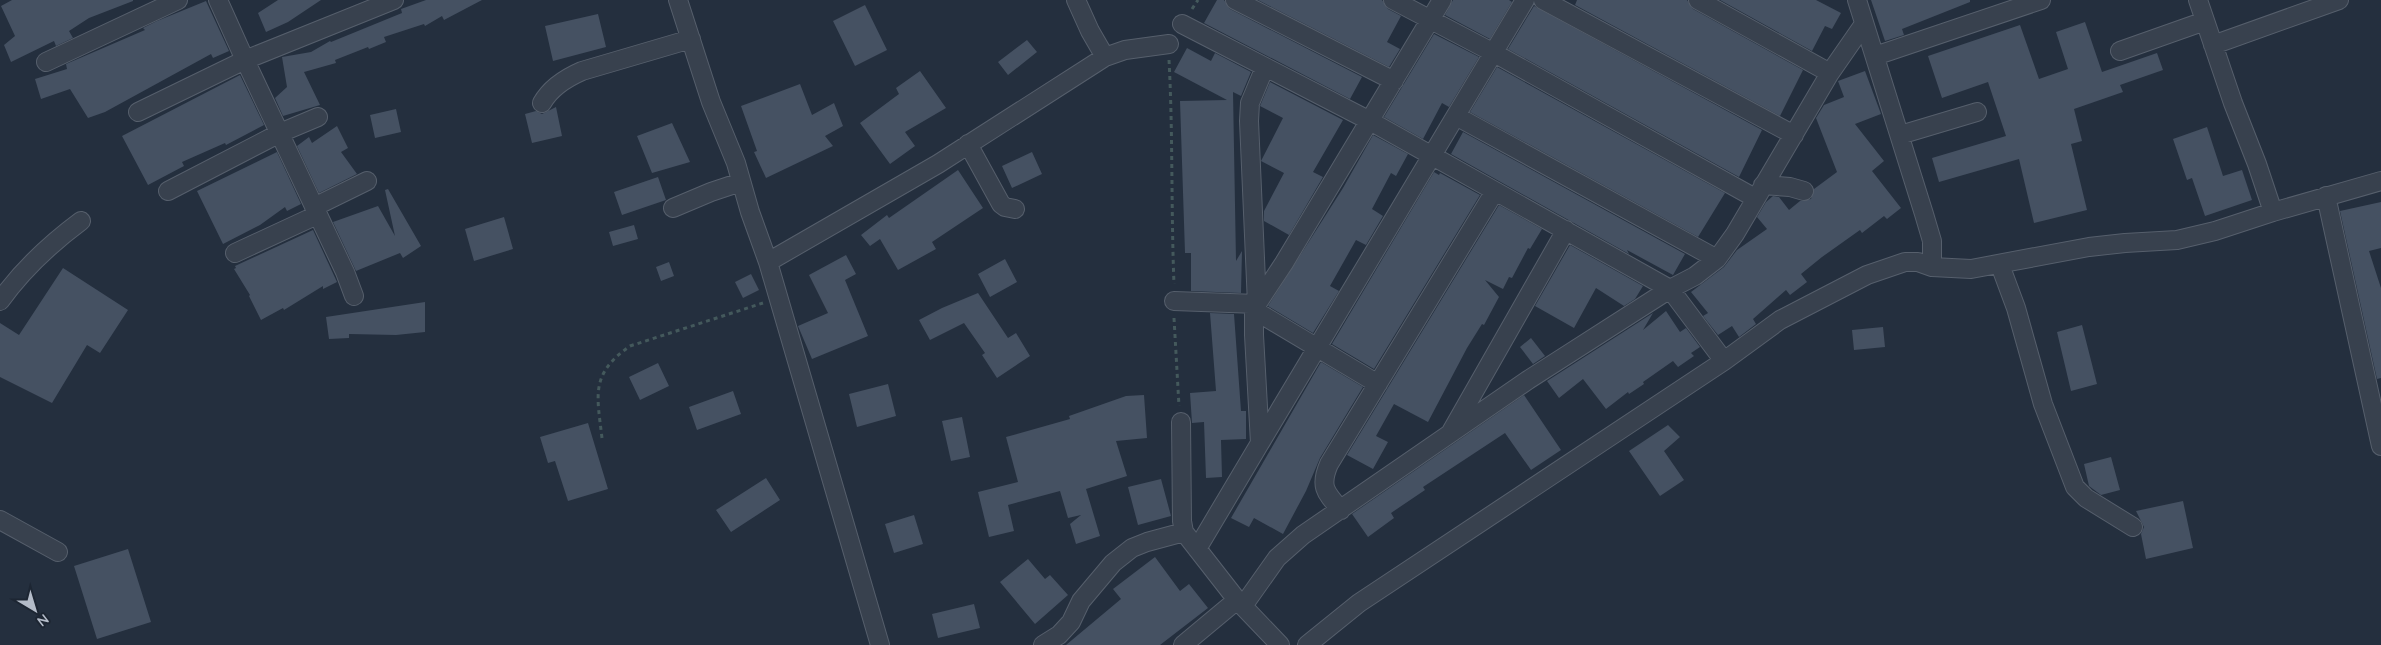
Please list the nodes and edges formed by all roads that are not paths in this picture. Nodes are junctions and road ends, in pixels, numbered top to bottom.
1 (178, 0) edge
2 (218, 0) edge
3 (394, 0) edge
4 (678, 0) edge
5 (1076, 0) edge
6 (1235, 0) edge
7 (1393, 0) edge
8 (1442, 0) edge
9 (1525, 0) edge
10 (1543, 0) edge
11 (1698, 0) edge
12 (1857, 0) edge
13 (2041, 0) edge
14 (2198, 0) edge
15 (2339, 0) edge
16 (1430, 19) junction
17 (2205, 21) junction
18 (1182, 24) road end
19 (1864, 24) junction
20 (691, 39) junction
21 (1169, 44) road end
22 (2213, 44) junction
23 (2120, 51) dead end
24 (1494, 53) junction
25 (1874, 56) junction
26 (1106, 57) junction
27 (245, 60) junction
28 (46, 62) dead end
29 (1265, 67) junction
30 (1830, 73) junction
31 (1394, 81) junction
32 (542, 104) dead end
33 (138, 112) dead end
34 (1977, 112) dead end
35 (1456, 116) junction
36 (318, 117) dead end
37 (1370, 121) junction
38 (280, 134) junction
39 (1794, 135) junction
40 (1900, 135) junction
41 (968, 144) junction
42 (1431, 156) junction
43 (367, 181) dead end
44 (2381, 181) edge
45 (741, 182) junction
46 (168, 191) dead end
47 (1804, 191) dead end
48 (1495, 192) junction
49 (1759, 192) junction
50 (2326, 196) junction
51 (673, 208) dead end
52 (1015, 209) dead end
53 (316, 211) junction
54 (2273, 212) junction
55 (81, 221) dead end
56 (1566, 230) junction
57 (235, 253) dead end
58 (1717, 259) junction
59 (768, 262) junction
60 (2000, 265) junction
61 (1932, 267) junction
62 (1670, 289) junction
63 (354, 296) dead end
64 (0, 301) edge
65 (1174, 302) road end
66 (1255, 307) junction
67 (1316, 348) junction
68 (1724, 362) junction
69 (1378, 384) junction
70 (1181, 422) road end
71 (1449, 435) junction
72 (1260, 443) junction
73 (2381, 446) edge
74 (1340, 510) junction
75 (0, 520) edge
76 (2133, 526) dead end
77 (1184, 532) junction
78 (1197, 549) junction
79 (58, 552) dead end
80 (1240, 603) junction
81 (1278, 644) edge
82 (880, 645) edge
83 (1043, 645) edge
84 (1183, 645) edge
85 (1307, 645) edge

1 - 28 street
2 - 27 street
3 - 27 street
4 - 20 street
5 - 26 street
6 - 31 street
7 - 16 street
8 - 16 street
9 - 24 street
10 - 39 street
11 - 30 street
12 - 19 street
13 - 25 street
14 - 17 street
15 - 22 street
16 - 24 street
16 - 31 street
17 - 22 street
17 - 23 street
18 - 29 street
19 - 25 street
19 - 30 street
20 - 32 street
20 - 45 street
21 - 26 street
22 - 54 street
24 - 35 street
24 - 49 street
25 - 40 street
26 - 41 street
27 - 33 street
27 - 38 street
29 - 37 street
29 - 66 street
30 - 39 street
31 - 37 street
34 - 40 street
35 - 42 street
35 - 58 street
36 - 38 street
37 - 42 street
37 - 66 street
38 - 46 street
38 - 53 street
39 - 49 street
40 - 61 street
41 - 52 street
41 - 59 street
42 - 48 street
42 - 67 street
43 - 53 street
44 - 50 street
45 - 51 street
45 - 59 street
47 - 49 street
48 - 56 street
48 - 69 street
49 - 58 street
50 - 54 street
50 - 73 street
53 - 57 street
53 - 63 street
54 - 60 street
55 - 64 street
56 - 62 street
56 - 71 street
58 - 62 street
59 - 82 street
60 - 61 street
60 - 76 street
61 - 68 street
62 - 68 street
62 - 71 street
65 - 66 street
66 - 67 street
66 - 72 street
67 - 69 street
67 - 72 street
68 - 85 street
69 - 74 street
70 - 77 street
71 - 74 street
72 - 78 street
74 - 80 street
75 - 79 street
77 - 78 street
77 - 83 street
78 - 80 street
80 - 81 street
80 - 84 street

